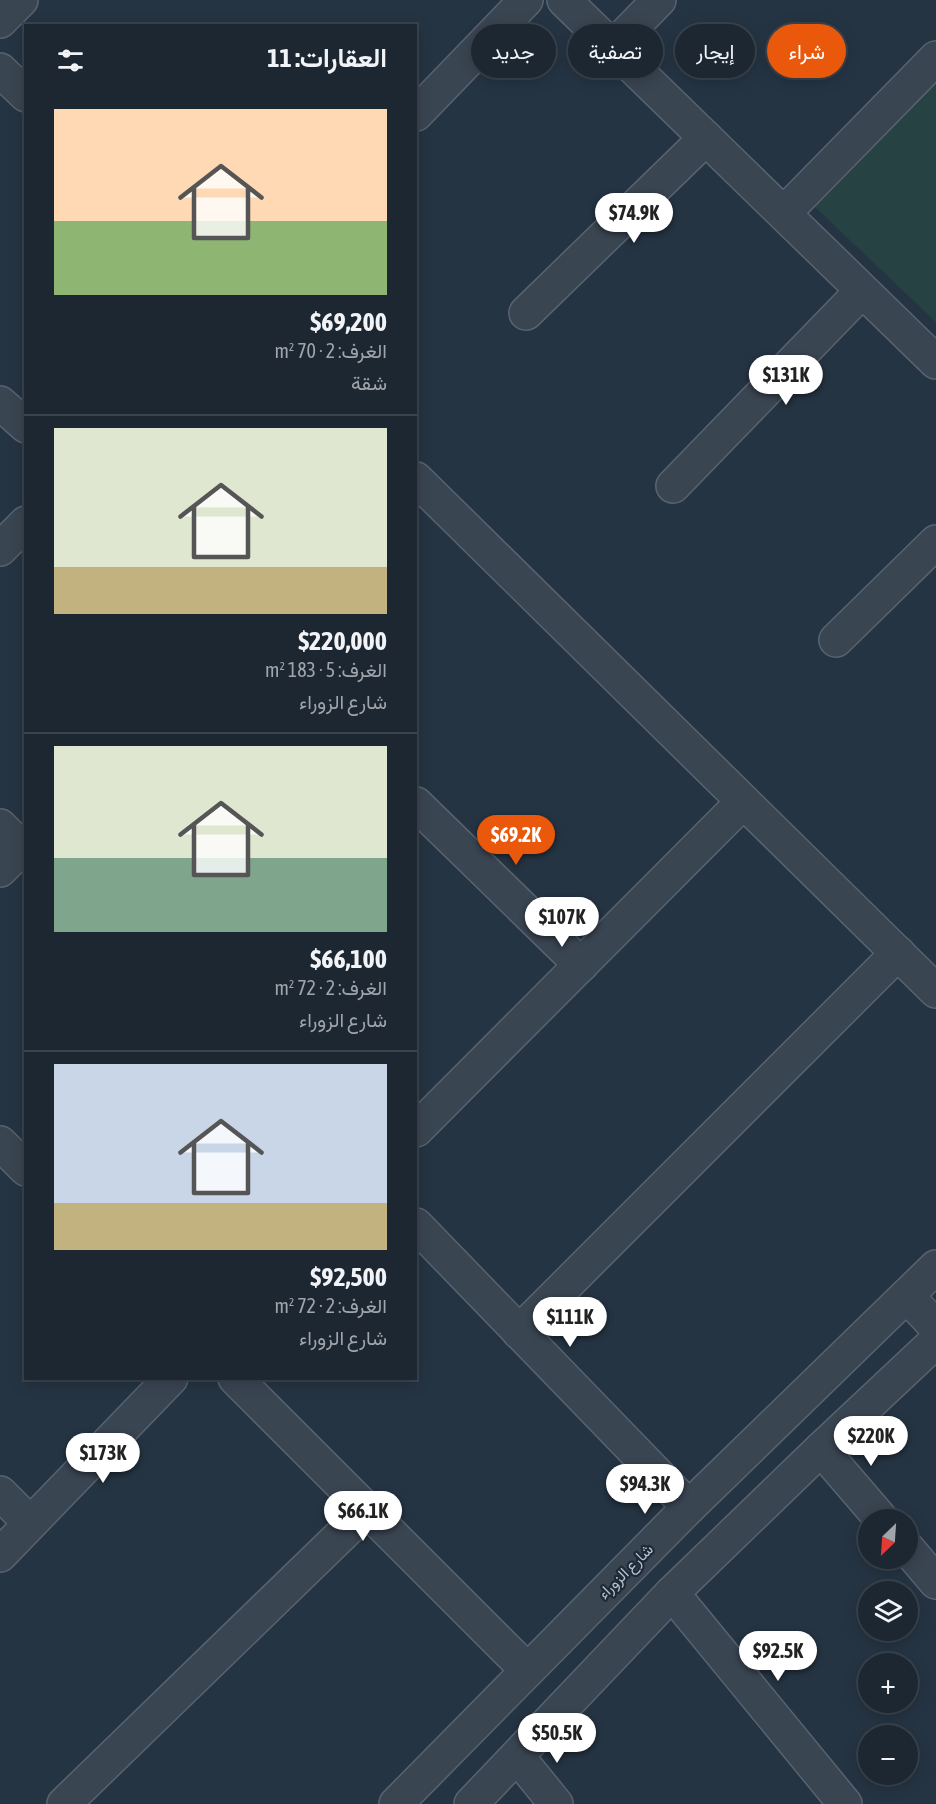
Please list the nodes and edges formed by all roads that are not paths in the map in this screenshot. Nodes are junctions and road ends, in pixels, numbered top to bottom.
1 (21, 0) edge
2 (526, 0) edge
3 (564, 0) edge
4 (658, 0) edge
5 (0, 21) edge
6 (589, 24) edge
7 (635, 24) edge
8 (936, 58) edge
9 (0, 70) edge
10 (645, 78) edge
11 (24, 93) edge
12 (417, 113) edge
13 (706, 138) junction
14 (783, 213) junction
15 (862, 291) junction
16 (526, 313) dead end
17 (936, 362) edge
18 (0, 403) edge
19 (24, 424) edge
20 (417, 480) edge
21 (673, 486) dead end
22 (24, 525) edge
23 (936, 542) edge
24 (0, 549) edge
25 (836, 640) dead end
26 (744, 802) junction
27 (417, 805) edge
28 (898, 953) junction
29 (581, 965) junction
30 (936, 991) edge
31 (417, 1129) edge
32 (417, 1226) edge
33 (936, 1267) edge
34 (907, 1296) junction
35 (936, 1327) edge
36 (519, 1332) junction
37 (936, 1341) edge
38 (169, 1380) edge
39 (237, 1380) edge
40 (821, 1449) junction
41 (0, 1493) edge
42 (689, 1507) junction
43 (873, 1509) edge
44 (367, 1510) junction
45 (30, 1523) junction
46 (0, 1555) edge
47 (918, 1561) edge
48 (936, 1582) edge
49 (672, 1593) junction
50 (527, 1670) junction
51 (517, 1756) junction
52 (64, 1804) edge
53 (396, 1804) edge
54 (471, 1804) edge
55 (556, 1804) edge
56 (845, 1804) edge

1 - 5 street
2 - 12 street
3 - 6 street
4 - 7 street
8 - 14 street
9 - 11 street
10 - 13 street
13 - 14 street
13 - 16 street
14 - 15 street
15 - 17 street
15 - 21 street
18 - 19 street
20 - 26 street
22 - 24 street
23 - 25 street
26 - 28 street
26 - 29 street
27 - 29 street
28 - 30 street
28 - 36 street
29 - 31 street
32 - 36 street
33 - 34 street, شارع الزوراء
34 - 35 street
34 - 42 street, شارع الزوراء
36 - 42 street
37 - 40 street
38 - 45 street
39 - 44 street
40 - 43 street
40 - 49 street
41 - 45 street
42 - 50 street, شارع الزوراء
44 - 50 street
44 - 52 street
45 - 46 street
47 - 48 street
49 - 51 street
49 - 56 street
50 - 53 street, شارع الزوراء
51 - 54 street
51 - 55 street

